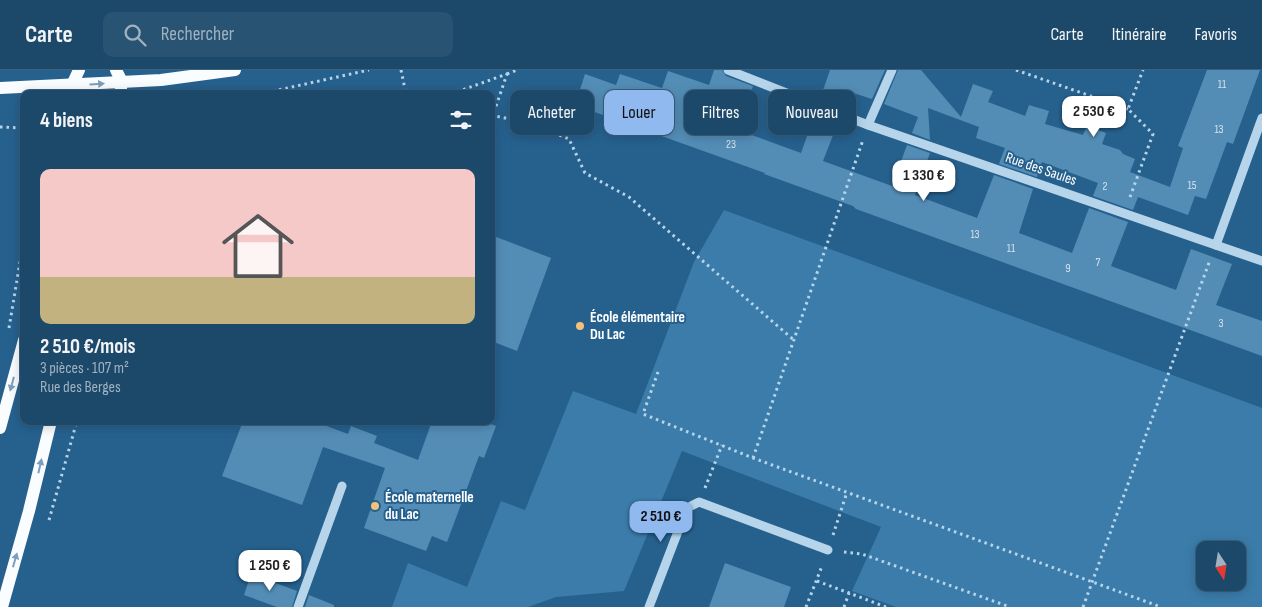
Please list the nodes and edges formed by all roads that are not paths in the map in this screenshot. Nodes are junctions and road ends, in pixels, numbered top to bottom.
1 (79, 70) edge
2 (116, 70) edge
3 (234, 70) edge
4 (728, 70) edge
5 (892, 70) edge
6 (0, 88) edge
7 (121, 88) edge
8 (71, 89) edge
9 (1262, 118) edge
10 (868, 125) junction
11 (1216, 245) junction
12 (1262, 261) edge
13 (20, 355) edge
14 (50, 425) edge
15 (0, 428) edge
16 (342, 486) dead end
17 (828, 550) road end
18 (2, 607) edge
19 (298, 607) edge
20 (649, 607) edge

1 - 8 main road
2 - 7 main road
3 - 7 main road
4 - 10 street, Rue des Saules
5 - 10 street
6 - 8 main road
8 -> 7 main road
9 - 11 street
10 - 11 street, Rue des Saules
11 - 12 street, Rue des Saules
13 -> 15 main road
18 -> 14 main road
16 - 19 street
17 - 20 street

